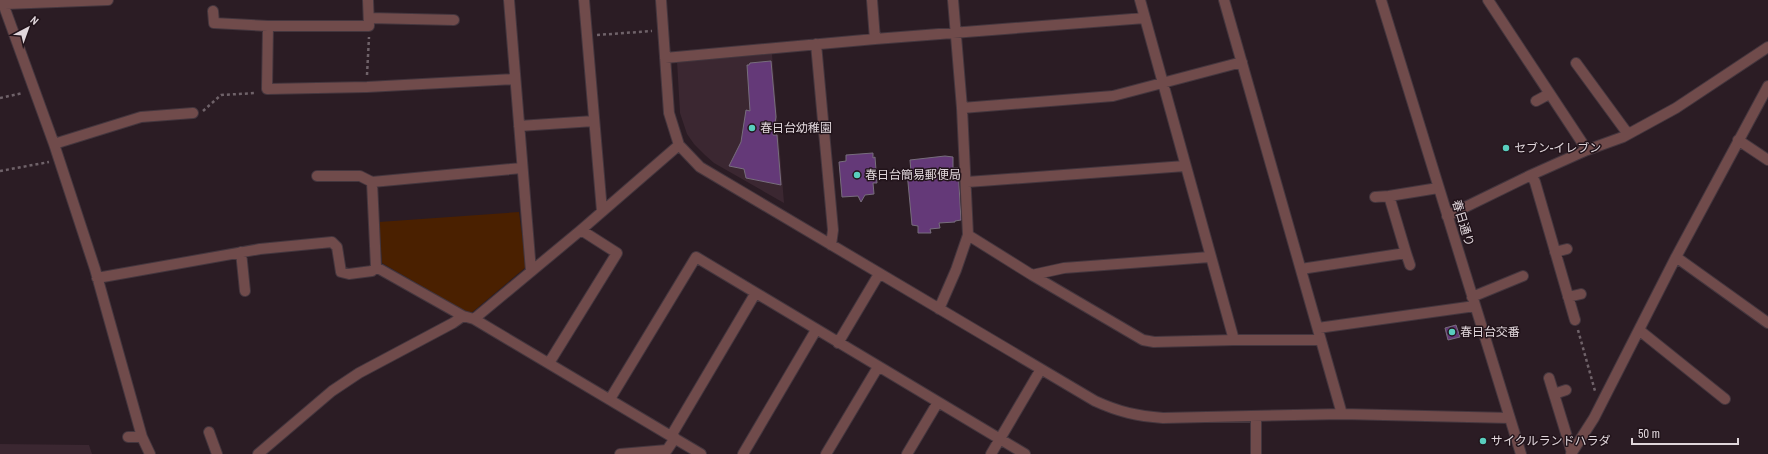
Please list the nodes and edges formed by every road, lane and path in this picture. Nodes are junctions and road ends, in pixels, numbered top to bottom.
1 (108, 0) edge
2 (368, 0) edge
3 (509, 0) edge
4 (584, 0) edge
5 (661, 0) edge
6 (872, 0) edge
7 (953, 0) edge
8 (1140, 0) edge
9 (1224, 0) edge
10 (1381, 0) edge
11 (1488, 0) edge
12 (4, 2) edge
13 (213, 10) dead end
14 (1145, 18) junction
15 (454, 20) dead end
16 (369, 22) junction
17 (268, 26) junction
18 (663, 30) junction
19 (955, 33) junction
20 (587, 36) junction
21 (875, 39) junction
22 (816, 44) junction
23 (1768, 47) edge
24 (665, 58) junction
25 (1242, 62) junction
26 (1576, 63) dead end
27 (515, 79) junction
28 (1163, 83) junction
29 (1768, 86) edge
30 (367, 87) junction
31 (267, 89) junction
32 (34, 90) junction
33 (1549, 94) junction
34 (0, 98) edge
35 (1536, 101) dead end
36 (962, 108) junction
37 (193, 113) joint
38 (594, 121) junction
39 (519, 126) junction
40 (1628, 134) junction
41 (1738, 140) junction
42 (54, 144) junction
43 (679, 145) junction
44 (1587, 150) junction
45 (1768, 160) edge
46 (59, 161) junction
47 (1185, 166) junction
48 (522, 168) junction
49 (0, 171) edge
50 (1531, 175) junction
51 (317, 176) dead end
52 (372, 182) junction
53 (967, 182) junction
54 (1438, 188) junction
55 (1389, 196) junction
56 (1375, 197) dead end
57 (602, 211) junction
58 (1447, 216) junction
59 (581, 230) junction
60 (968, 235) junction
61 (831, 245) junction
62 (1568, 249) dead end
63 (241, 252) junction
64 (1555, 252) junction
65 (1406, 253) junction
66 (1210, 257) junction
67 (1676, 257) junction
68 (1410, 265) dead end
69 (376, 267) junction
70 (1301, 269) junction
71 (531, 271) junction
72 (879, 274) junction
73 (1032, 276) junction
74 (1523, 276) dead end
75 (97, 278) junction
76 (245, 292) dead end
77 (756, 294) junction
78 (1582, 294) dead end
79 (1568, 297) junction
80 (1474, 302) junction
81 (939, 309) junction
82 (463, 316) junction
83 (474, 319) junction
84 (1575, 320) joint
85 (1768, 323) edge
86 (1318, 328) junction
87 (816, 330) junction
88 (1639, 330) junction
89 (1234, 340) junction
90 (1321, 340) junction
91 (838, 344) junction
92 (549, 363) junction
93 (878, 367) junction
94 (1041, 369) junction
95 (1549, 378) dead end
96 (1566, 390) dead end
97 (1554, 394) junction
98 (1725, 399) dead end
99 (610, 400) junction
100 (938, 402) junction
101 (1600, 404) junction
102 (1342, 414) junction
103 (1256, 416) junction
104 (1510, 418) junction
105 (209, 432) dead end
106 (142, 436) junction
107 (128, 437) dead end
108 (673, 437) junction
109 (1000, 439) junction
110 (1571, 453) edge
111 (150, 454) edge
112 (218, 454) edge
113 (258, 454) edge
114 (620, 454) edge
115 (701, 454) edge
116 (743, 454) edge
117 (826, 454) edge
118 (907, 454) edge
119 (991, 454) edge
120 (1025, 454) edge
121 (1256, 454) edge
122 (1520, 454) edge

1 - 12 street
2 - 16 street
3 - 27 street
4 - 20 street
5 - 18 street
6 - 21 street
7 - 19 street
8 - 14 street
9 - 25 street
10 - 54 street, 春日通り
11 - 33 street
12 - 32 street
13 - 17 street
14 - 19 street
14 - 28 street
15 - 16 street
16 - 17 street
16 - 30 path
17 - 31 street
18 - 20 path
18 - 24 street
19 - 21 street
19 - 36 street
20 - 38 street
21 - 22 street
22 - 24 street
22 - 61 street
23 - 40 street
24 - 43 street
25 - 28 street
25 - 70 street
26 - 40 street
27 - 30 street
27 - 39 street
28 - 36 street
28 - 47 street
29 - 41 street
30 - 31 street
31 - 37 path
32 - 34 path
32 - 42 street
33 - 35 street
33 - 44 street
36 - 53 street
37 - 42 street
38 - 39 street
38 - 57 street
39 - 48 street
40 - 44 street
41 - 45 street
41 - 67 street
42 - 46 street
43 - 57 street
43 - 61 street
44 - 50 street
46 - 49 path
46 - 75 street
47 - 53 street
47 - 66 street
48 - 52 street
48 - 71 street
50 - 58 street
50 - 64 street
51 - 52 street
52 - 69 street
53 - 60 street
54 - 55 street
54 - 58 street, 春日通り
55 - 56 street
55 - 65 street
57 - 59 street
58 - 80 street, 春日通り
59 - 71 street
59 - 92 street
60 - 73 street
60 - 81 street
61 - 72 street
62 - 64 street
63 - 69 street
63 - 75 street
63 - 76 street
64 - 79 street
65 - 68 street
65 - 70 street
66 - 73 street
66 - 89 street
67 - 85 street
67 - 88 street
69 - 82 street
70 - 86 street
71 - 83 street
72 - 81 street
72 - 91 street
73 - 89 street
74 - 80 street
75 - 106 street
77 - 87 street
77 - 99 street
77 - 108 street
78 - 79 street
79 - 84 street
80 - 86 street
80 - 104 street, 春日通り
81 - 94 street
82 - 83 street
82 - 113 street
83 - 92 street
84 - 101 path
86 - 90 street
87 - 91 street
87 - 116 street
88 - 98 street
88 - 101 street
89 - 90 street
90 - 102 street
91 - 93 street
92 - 99 street
93 - 100 street
93 - 117 street
94 - 103 street
94 - 109 street
95 - 97 street
96 - 97 street
97 - 110 street
99 - 108 street
100 - 109 street
100 - 118 street
101 - 110 street
102 - 103 street
102 - 104 street
103 - 121 street
104 - 122 street, 春日通り
105 - 112 street
106 - 107 street
106 - 111 street
108 - 114 street
108 - 115 street
109 - 119 street
109 - 120 street

